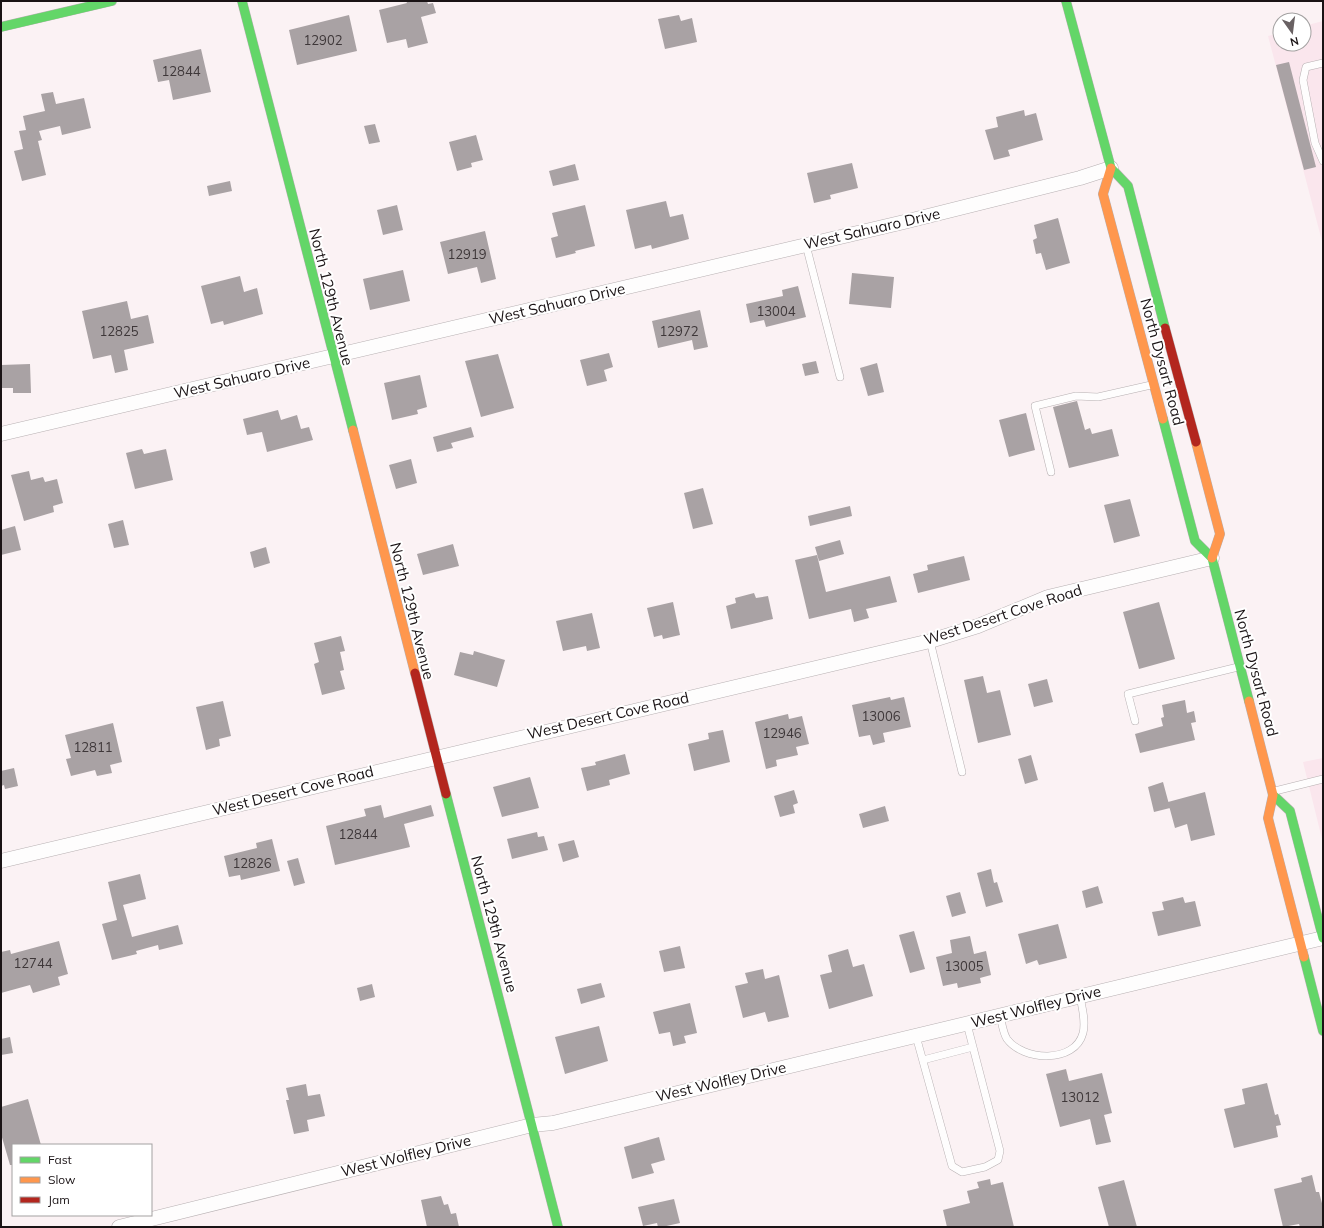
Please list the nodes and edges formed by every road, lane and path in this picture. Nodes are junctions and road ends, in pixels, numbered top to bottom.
1 (112, 1) edge
2 (242, 1) edge
3 (1066, 1) edge
4 (1, 27) edge
5 (1323, 63) edge
6 (1323, 161) edge
7 (1112, 168) junction
8 (806, 245) junction
9 (332, 357) junction
10 (840, 377) dead end
11 (1153, 384) junction
12 (1, 434) edge
13 (1051, 472) dead end
14 (1212, 558) junction
15 (930, 641) junction
16 (1240, 666) junction
17 (1135, 721) dead end
18 (436, 757) junction
19 (962, 772) dead end
20 (1323, 779) edge
21 (1273, 793) junction
22 (1, 861) edge
23 (1323, 938) edge
24 (1300, 944) junction
25 (1080, 996) junction
26 (1000, 1016) junction
27 (967, 1024) junction
28 (1323, 1031) edge
29 (916, 1036) junction
30 (973, 1047) junction
31 (923, 1060) junction
32 (532, 1125) junction
33 (120, 1227) edge
34 (558, 1227) edge

1 - 4 main road
2 - 9 main road, North 129th Avenue
3 - 7 main road, North Dysart Road
5 - 6 lane
7 - 8 street, West Sahuaro Drive
7 - 11 main road, North Dysart Road
7 - 14 main road, North Dysart Road
8 - 9 street, West Sahuaro Drive
8 - 10 lane
9 - 12 street, West Sahuaro Drive
9 - 18 main road, North 129th Avenue
11 - 13 lane
11 - 14 main road, North Dysart Road
14 - 15 street, West Desert Cove Road
14 - 16 main road, North Dysart Road
15 - 18 street, West Desert Cove Road
15 - 19 lane
16 - 17 lane
16 - 21 main road, North Dysart Road
18 - 22 street, West Desert Cove Road
18 - 32 main road, North 129th Avenue
20 - 21 lane
21 - 23 main road
21 - 24 main road, North Dysart Road
23 - 24 street, West Wolfley Drive
24 - 25 street, West Wolfley Drive
24 - 28 main road, North Dysart Road
25 - 26 street, West Wolfley Drive
25 - 26 lane
26 - 27 street, West Wolfley Drive
27 - 29 street, West Wolfley Drive
27 - 30 lane
29 - 31 lane
29 - 32 street, West Wolfley Drive
30 - 31 lane
30 - 31 lane
32 - 33 street, West Wolfley Drive
32 - 34 main road, North 129th Avenue

